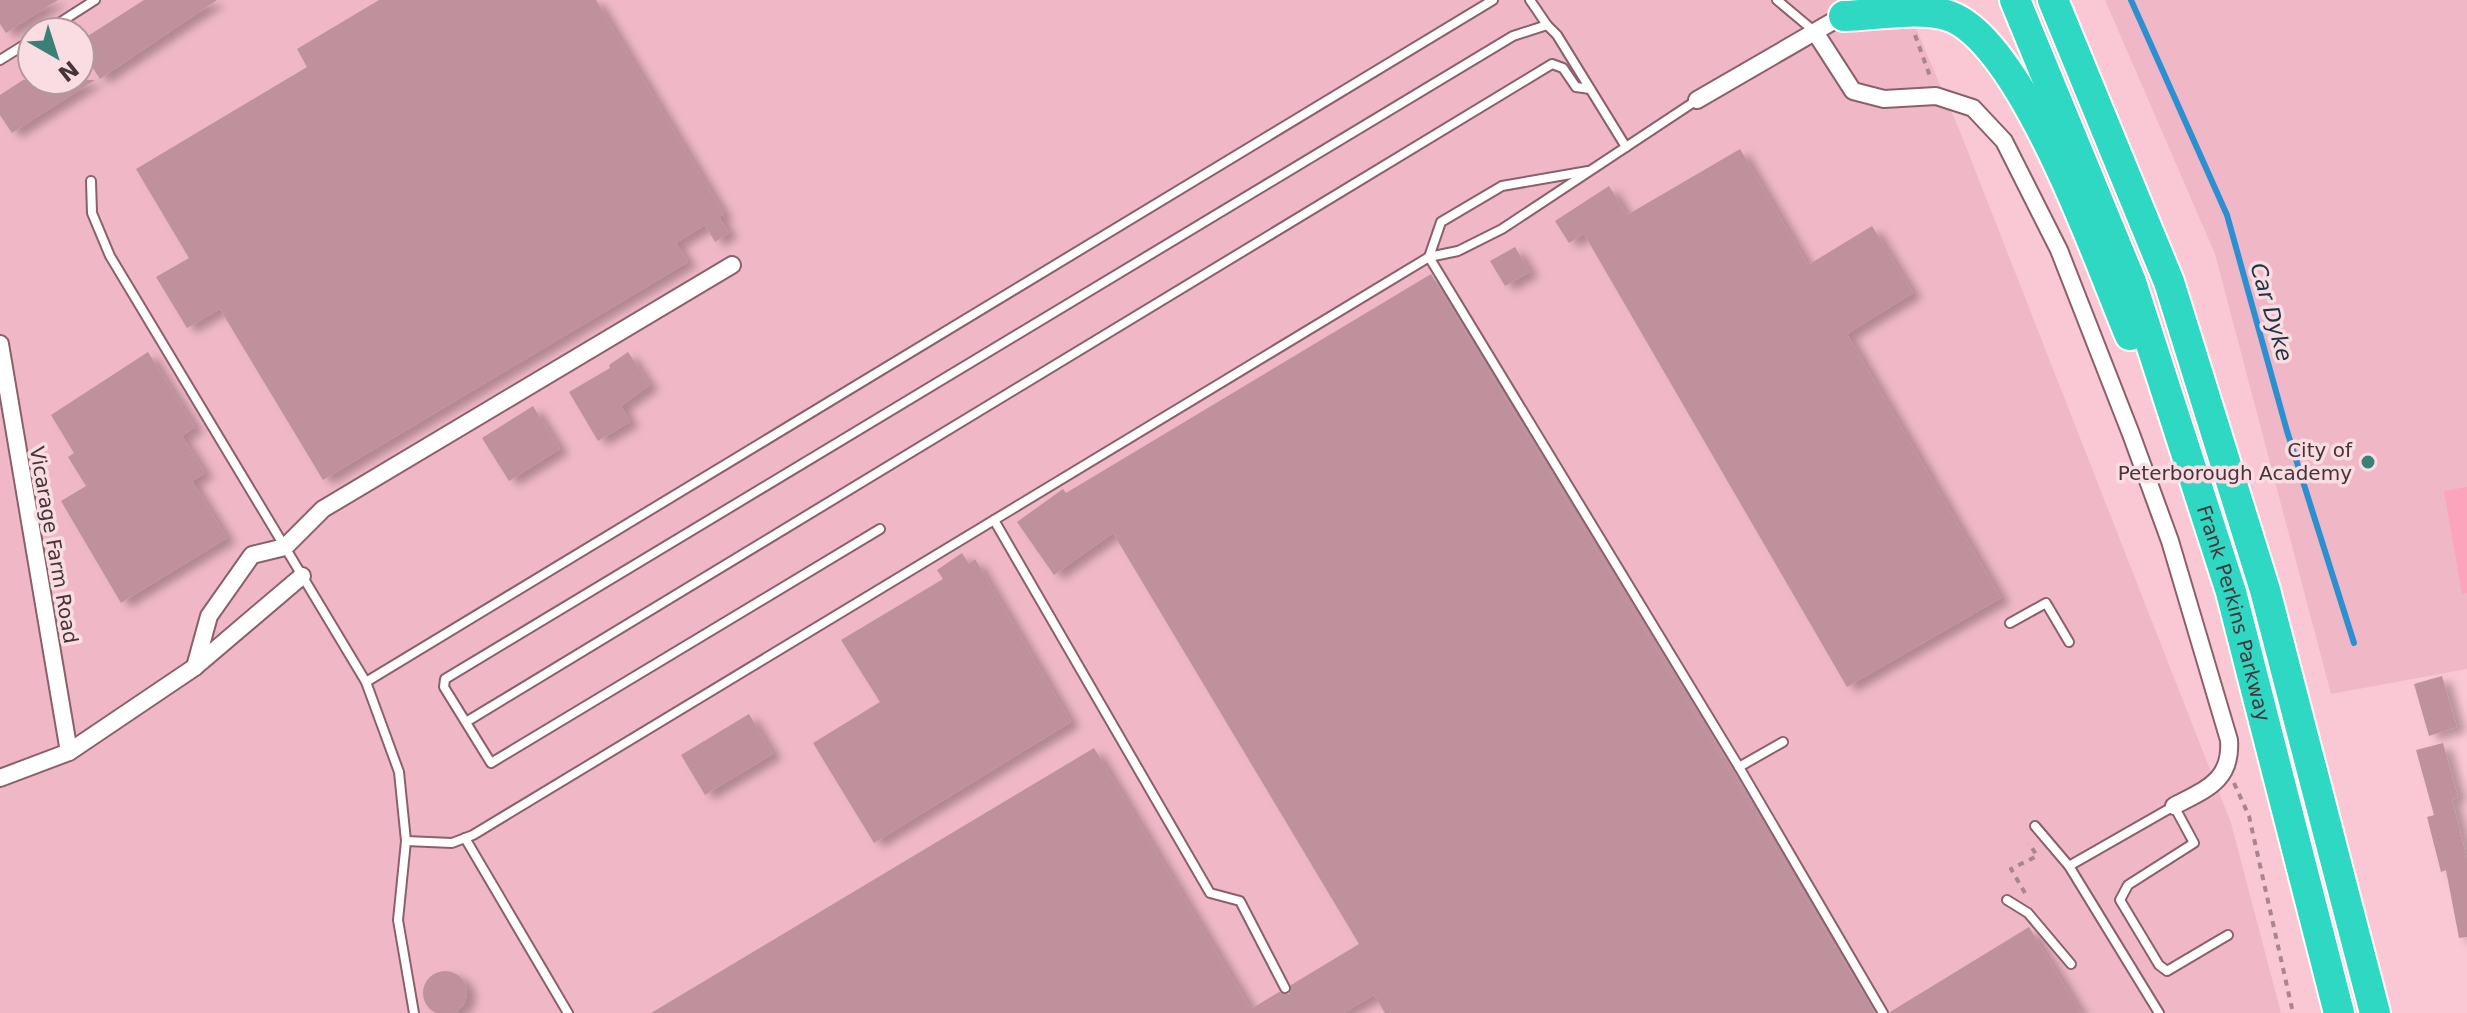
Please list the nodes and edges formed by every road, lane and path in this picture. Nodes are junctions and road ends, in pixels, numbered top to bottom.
1 (95, 0) edge
2 (1493, 0) edge
3 (1530, 0) edge
4 (1777, 0) edge
5 (2015, 0) edge
6 (2053, 0) edge
7 (1853, 8) edge
8 (70, 16) edge
9 (1547, 25) junction
10 (1815, 32) junction
11 (1914, 37) dead end
12 (1590, 89) junction
13 (1936, 96) junction
14 (1697, 100) joint
15 (1626, 147) junction
16 (1592, 170) junction
17 (91, 181) dead end
18 (1429, 257) junction
19 (732, 265) dead end
20 (0, 344) edge
21 (6, 419) edge
22 (2202, 504) junction
23 (994, 520) junction
24 (880, 529) dead end
25 (285, 547) junction
26 (302, 576) junction
27 (2010, 623) dead end
28 (2069, 642) dead end
29 (195, 667) junction
30 (366, 682) junction
31 (466, 722) junction
32 (1783, 742) dead end
33 (69, 752) junction
34 (1739, 767) junction
35 (2225, 771) junction
36 (0, 778) edge
37 (2174, 806) junction
38 (2035, 826) dead end
39 (2021, 830) dead end
40 (465, 838) junction
41 (406, 841) junction
42 (2069, 866) junction
43 (2007, 900) dead end
44 (2028, 913) junction
45 (2228, 935) dead end
46 (2071, 964) dead end
47 (1285, 988) dead end
48 (414, 1013) edge
49 (568, 1013) edge
50 (1883, 1013) edge
51 (2159, 1013) edge
52 (2293, 1013) edge
53 (2339, 1013) edge
54 (2375, 1013) edge

1 - 8 lane
2 - 30 lane
3 - 9 lane
4 - 10 lane
5 - 22 highway, Frank Perkins Parkway
6 - 54 highway, Frank Perkins Parkway
7 - 10 street
7 - 22 highway
9 - 12 lane
9 - 31 lane
10 - 13 street
10 - 14 street
11 - 13 path
12 - 15 lane
12 - 31 lane
13 - 35 street
14 - 15 lane
15 - 16 lane
16 - 18 lane
16 - 18 lane
17 - 25 lane
18 - 23 lane
18 - 34 lane
19 - 25 street
20 - 21 street, Vicarage Farm Road
21 - 33 street, Vicarage Farm Road
22 - 53 highway, Frank Perkins Parkway
23 - 40 lane
23 - 47 lane
24 - 31 lane
25 - 26 lane
25 - 29 street
26 - 29 street
26 - 30 lane
27 - 28 lane
29 - 33 street
30 - 41 lane
32 - 34 lane
33 - 36 street
34 - 50 lane
35 - 37 street
35 - 52 path
37 - 42 lane
37 - 45 lane
38 - 42 lane
39 - 44 path
40 - 41 lane
40 - 49 lane
41 - 48 lane
42 - 51 lane
43 - 44 lane
44 - 46 lane

